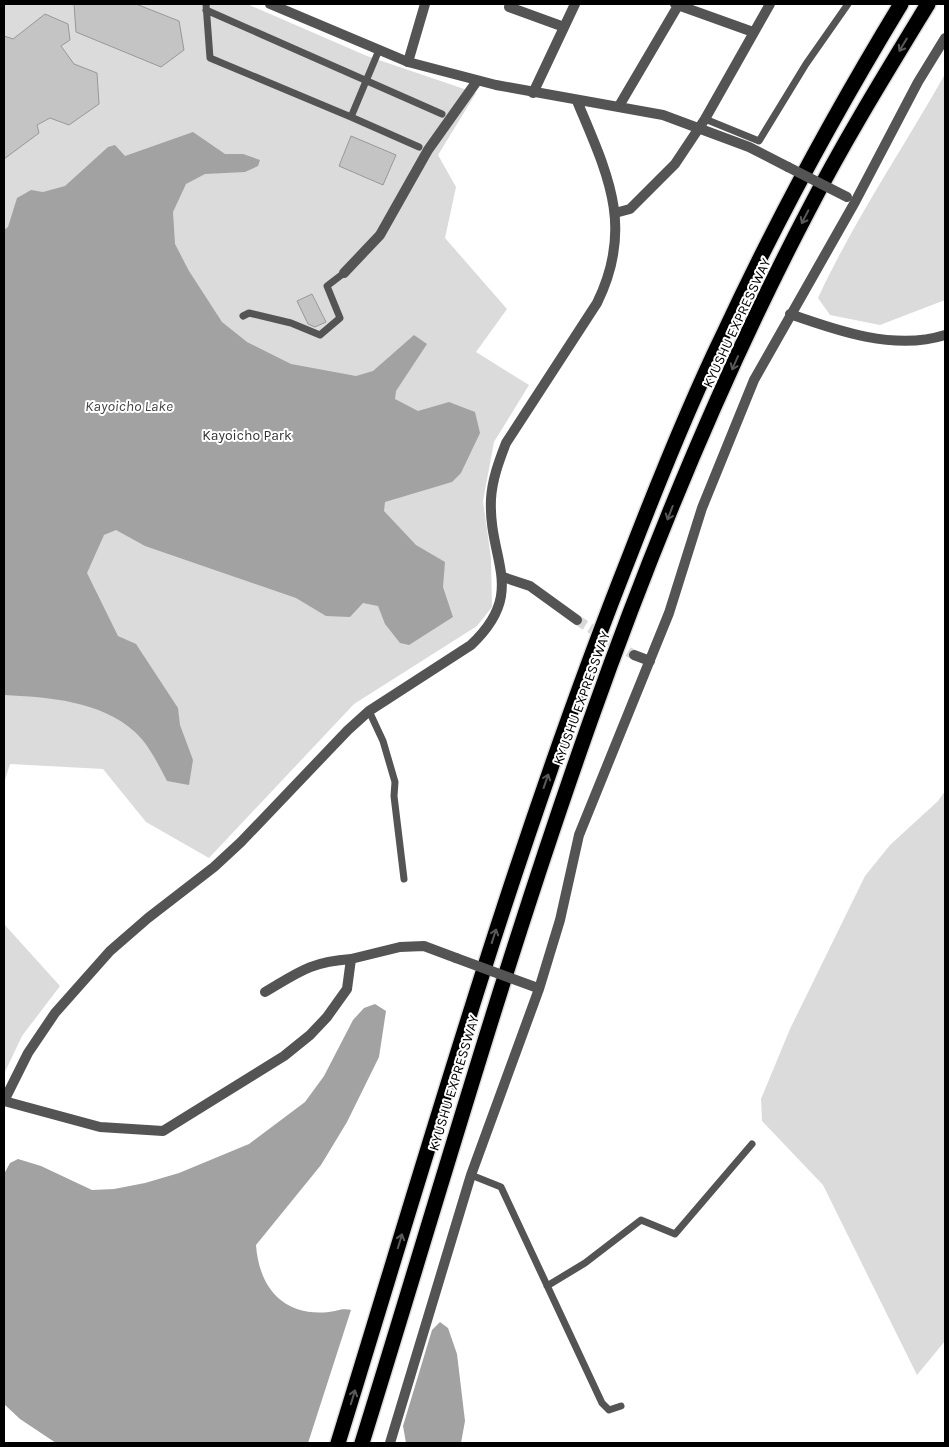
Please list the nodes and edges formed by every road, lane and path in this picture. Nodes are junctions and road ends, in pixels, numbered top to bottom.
1 (270, 4) edge
2 (425, 4) edge
3 (510, 4) edge
4 (575, 4) edge
5 (678, 4) edge
6 (770, 4) edge
7 (848, 4) edge
8 (901, 4) edge
9 (928, 4) edge
10 (206, 7) edge
11 (564, 27) junction
12 (753, 32) junction
13 (945, 38) edge
14 (379, 50) junction
15 (408, 62) junction
16 (366, 81) junction
17 (477, 81) junction
18 (533, 93) junction
19 (577, 101) junction
20 (619, 106) junction
21 (442, 114) dead end
22 (351, 117) junction
23 (702, 123) junction
24 (419, 147) dead end
25 (851, 200) junction
26 (615, 213) junction
27 (344, 273) joint
28 (790, 314) junction
29 (243, 316) dead end
30 (945, 335) edge
31 (503, 577) junction
32 (577, 620) tunnel mouth
33 (634, 655) tunnel mouth
34 (650, 661) junction
35 (369, 711) junction
36 (404, 879) dead end
37 (351, 959) junction
38 (537, 988) junction
39 (265, 992) dead end
40 (4, 1102) edge
41 (752, 1144) dead end
42 (471, 1175) junction
43 (547, 1286) junction
44 (621, 1406) dead end
45 (338, 1443) edge
46 (362, 1443) edge
47 (390, 1443) edge

1 - 14 street
2 - 15 street
3 - 11 street
4 - 11 street
5 - 12 street
5 - 20 street
6 - 12 street
7 - 23 lane
45 -> 8 highway, KYUSHU EXPRESSWAY
9 -> 46 highway, KYUSHU EXPRESSWAY
10 - 16 lane
10 - 22 lane
11 - 18 street
12 - 23 street
13 - 25 street
14 - 15 street
14 - 16 lane
15 - 17 street
16 - 21 lane
16 - 22 lane
17 - 18 street
17 - 27 street
18 - 19 street
19 - 20 street
19 - 26 street
20 - 23 street
22 - 24 lane
23 - 25 street, bridge
23 - 26 street
25 - 28 street
26 - 31 street
27 - 29 lane
28 - 30 street
28 - 34 street
31 - 32 street
31 - 35 street
33 - 34 street
34 - 38 street
35 - 36 lane
35 - 40 street
37 - 38 street, bridge
37 - 39 street
37 - 40 street
38 - 42 street
41 - 43 lane
42 - 43 lane
42 - 47 street
43 - 44 lane

